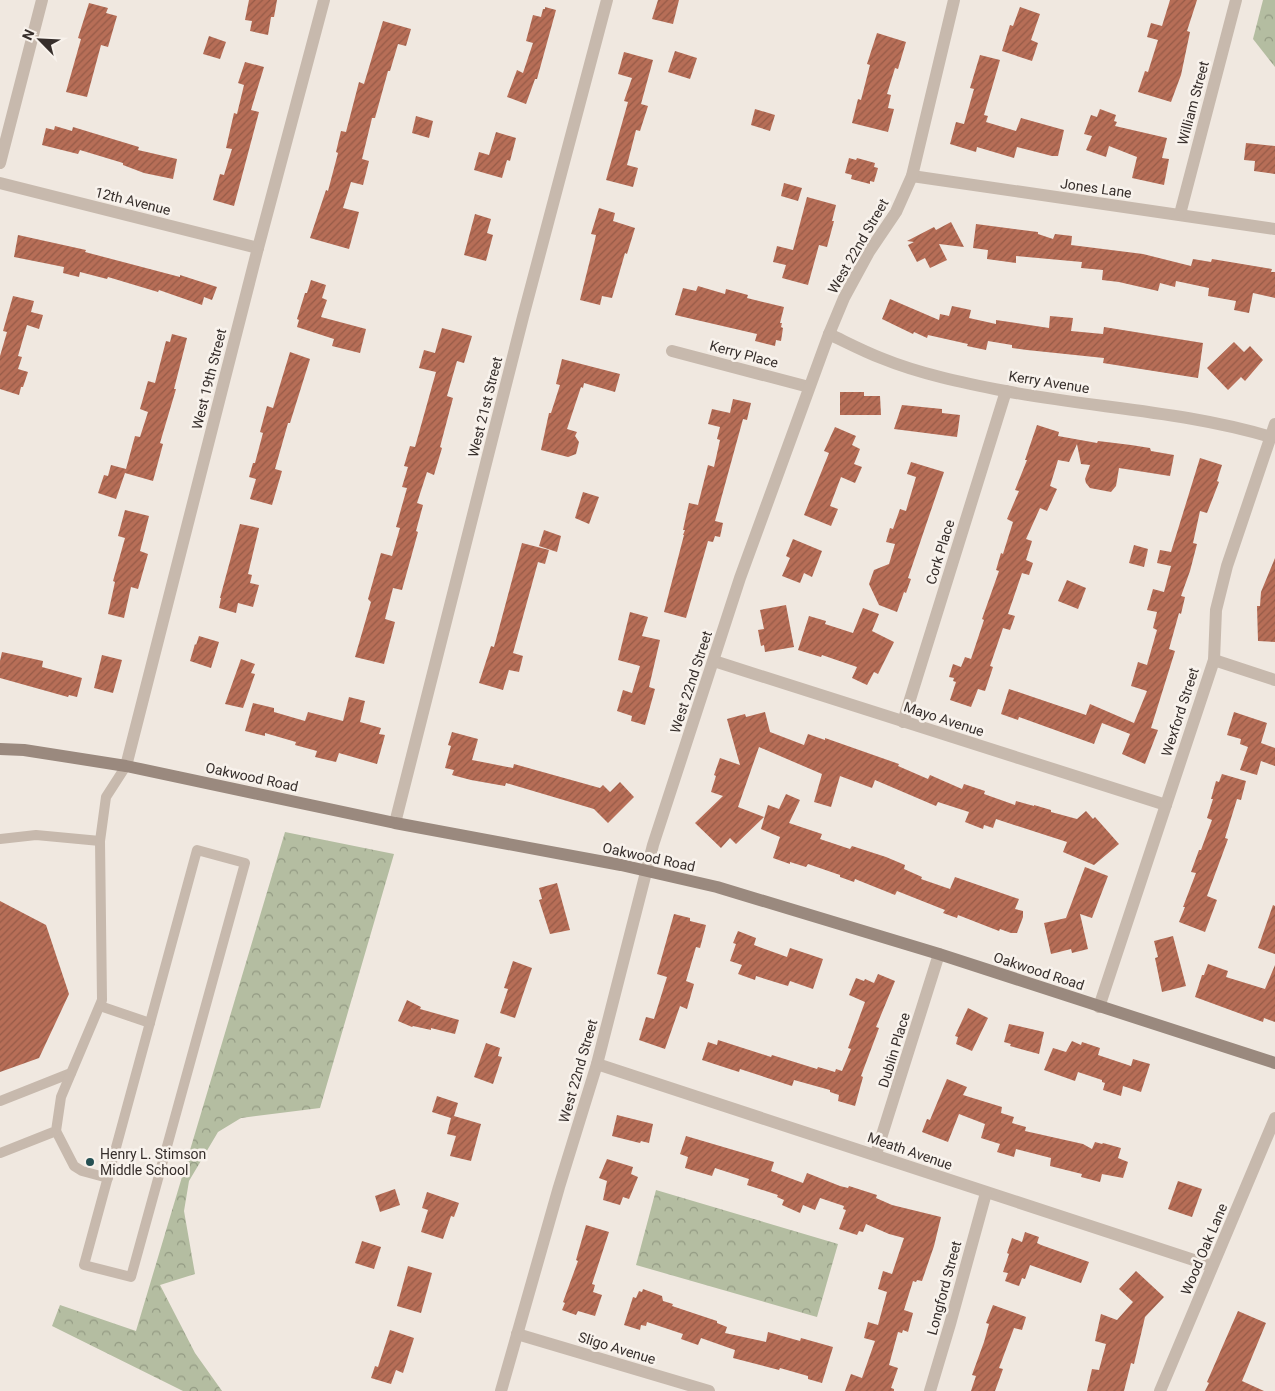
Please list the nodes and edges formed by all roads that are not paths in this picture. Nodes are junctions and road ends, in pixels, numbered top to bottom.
1 (42, 0) edge
2 (324, 0) edge
3 (607, 0) edge
4 (954, 0) edge
5 (1236, 0) edge
6 (0, 163) edge
7 (912, 176) junction
8 (0, 183) edge
9 (1180, 214) junction
10 (1275, 229) edge
11 (258, 248) junction
12 (829, 334) junction
13 (672, 351) dead end
14 (809, 387) junction
15 (1006, 391) junction
16 (1273, 431) edge
17 (1214, 660) junction
18 (714, 661) junction
19 (1275, 680) edge
20 (903, 722) junction
21 (0, 748) edge
22 (126, 766) junction
23 (1166, 804) junction
24 (395, 823) junction
25 (0, 839) edge
26 (100, 841) junction
27 (645, 871) junction
28 (939, 954) junction
29 (100, 1006) junction
30 (1099, 1007) junction
31 (150, 1023) junction
32 (1275, 1063) edge
33 (597, 1064) junction
34 (71, 1073) junction
35 (0, 1101) edge
36 (1275, 1118) edge
37 (56, 1131) junction
38 (0, 1153) edge
39 (876, 1154) junction
40 (108, 1178) junction
41 (986, 1193) junction
42 (1212, 1266) junction
43 (517, 1334) junction
44 (704, 1390) edge
45 (501, 1391) edge
46 (930, 1391) edge
47 (1160, 1391) edge

1 - 6 street
2 - 11 street, West 19th Street
3 - 24 street, West 21st Street
4 - 7 street, West 22nd Street
5 - 9 street, William Street
7 - 9 street, Jones Lane
7 - 12 street, West 22nd Street
8 - 11 street, 12th Avenue
9 - 10 street, Jones Lane
11 - 22 street, West 19th Street
12 - 14 street, West 22nd Street
12 - 15 street, Kerry Avenue
13 - 14 street, Kerry Place
14 - 18 street, West 22nd Street
15 - 16 street, Kerry Avenue
15 - 20 street, Cork Place
16 - 17 street, Wexford Street
17 - 19 street
17 - 23 street, Wexford Street
18 - 20 street, Mayo Avenue
18 - 27 street, West 22nd Street
20 - 23 street, Mayo Avenue
21 - 22 main road, Oakwood Road
22 - 24 main road, Oakwood Road
22 - 26 lane
23 - 30 street, Wexford Street
24 - 27 main road, Oakwood Road
25 - 26 lane
26 - 29 lane
27 - 28 main road, Oakwood Road
27 - 33 street, West 22nd Street
28 - 30 main road, Oakwood Road
28 - 39 street, Dublin Place
29 - 31 lane
29 - 34 lane
30 - 32 main road, Oakwood Road
31 - 40 lane
31 - 40 lane
33 - 39 street, Meath Avenue
33 - 43 street, West 22nd Street
34 - 35 lane
34 - 37 lane
36 - 42 street, Wood Oak Lane
37 - 38 lane
37 - 40 lane
39 - 41 street, Meath Avenue
41 - 42 street, Meath Avenue
41 - 46 street, Longford Street
42 - 47 street, Wood Oak Lane
43 - 44 street, Sligo Avenue
43 - 45 street, West 22nd Street

